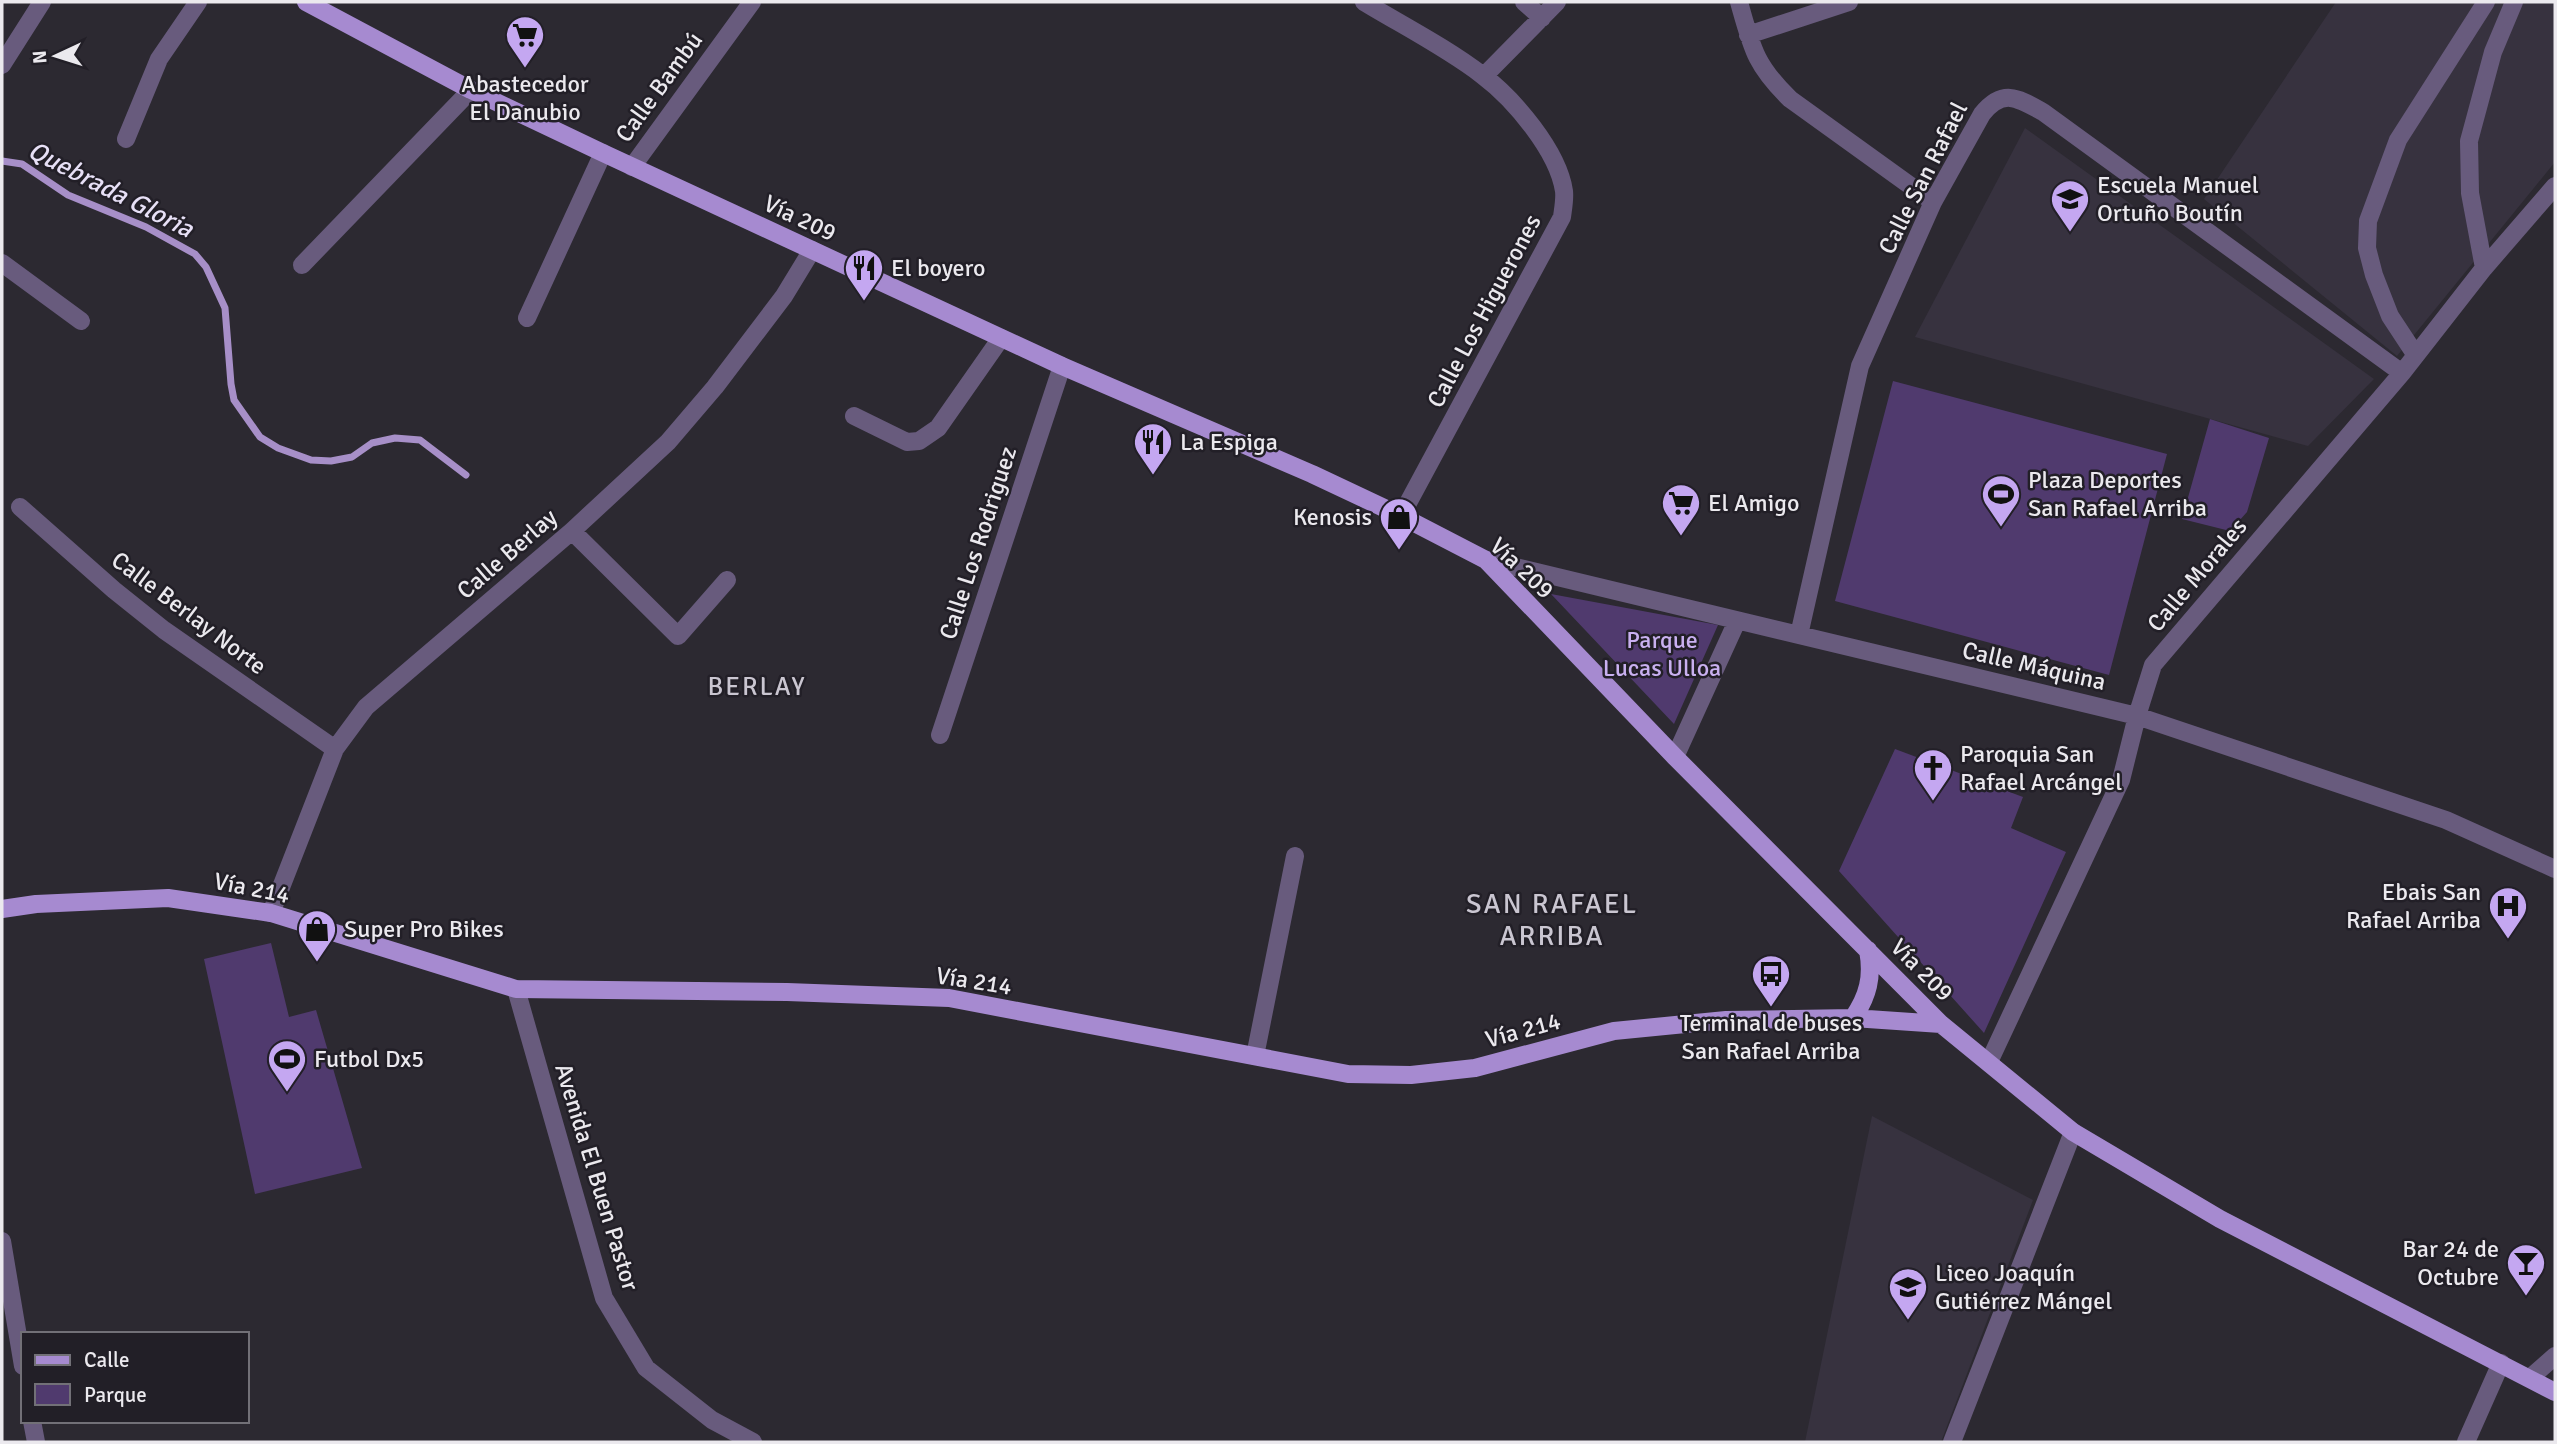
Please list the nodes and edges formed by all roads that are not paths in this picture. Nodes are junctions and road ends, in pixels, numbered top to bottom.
1 (41, 2) edge
2 (198, 2) edge
3 (306, 2) edge
4 (751, 2) edge
5 (1364, 2) edge
6 (1524, 2) edge
7 (1557, 2) edge
8 (1739, 2) edge
9 (1849, 2) edge
10 (2486, 2) edge
11 (2514, 2) edge
12 (1542, 18) junction
13 (1748, 34) junction
14 (2, 65) edge
15 (1483, 76) junction
16 (471, 90) junction
17 (126, 139) dead end
18 (603, 153) junction
19 (632, 167) junction
20 (2555, 186) edge
21 (1933, 202) junction
22 (812, 250) junction
23 (2, 263) edge
24 (302, 265) dead end
25 (2484, 268) junction
26 (527, 318) dead end
27 (81, 321) dead end
28 (1001, 338) junction
29 (2415, 354) junction
30 (1062, 366) junction
31 (2402, 373) junction
32 (854, 416) dead end
33 (20, 507) dead end
34 (1401, 516) junction
35 (572, 531) junction
36 (1486, 561) junction
37 (727, 580) dead end
38 (1737, 621) junction
39 (1798, 635) junction
40 (2137, 716) junction
41 (940, 735) dead end
42 (335, 749) junction
43 (1675, 757) junction
44 (1295, 856) dead end
45 (2555, 870) edge
46 (2, 909) edge
47 (271, 913) junction
48 (1867, 950) junction
49 (516, 989) junction
50 (1853, 1018) junction
51 (1941, 1024) junction
52 (1255, 1056) junction
53 (1989, 1062) junction
54 (2073, 1132) junction
55 (2, 1241) edge
56 (21, 1354) edge
57 (2555, 1356) edge
58 (2501, 1363) junction
59 (2530, 1378) junction
60 (2555, 1392) edge
61 (32, 1423) edge
62 (36, 1442) edge
63 (753, 1442) edge
64 (1952, 1442) edge
65 (2466, 1442) edge

1 - 14 street
2 - 17 street
3 - 16 main road, Vía 209
4 - 19 street, Calle Bambú
5 - 15 street, Calle Los Higuerones
6 - 12 street
7 - 12 street
8 - 13 street
9 - 13 street
10 - 29 street
11 - 25 street
12 - 15 street
13 - 21 street
15 - 34 street, Calle Los Higuerones
16 - 18 main road, Vía 209
16 - 24 street
18 - 19 main road, Vía 209
18 - 26 street
19 - 22 main road, Vía 209
20 - 25 street, Calle Morales
21 - 31 street, Calle San Rafael
21 - 39 street, Calle San Rafael
22 - 28 main road, Vía 209
22 - 35 street, Calle Berlay
23 - 27 street
25 - 29 street, Calle Morales
28 - 30 main road, Vía 209
28 - 32 street
29 - 31 street, Calle Morales
30 - 34 main road, Vía 209
30 - 41 street, Calle Los Rodriguez
31 - 40 street, Calle Morales
33 - 42 street, Calle Berlay Norte
34 - 36 main road, Vía 209
35 - 37 street
35 - 42 street, Calle Berlay
36 - 38 street, Calle Máquina
36 - 43 main road, Vía 209
38 - 39 street, Calle Máquina
38 - 43 street
39 - 40 street, Calle Máquina
40 - 45 street, Calle Máquina
40 - 53 street, Calle Morales
42 - 47 street, Calle Berlay
43 - 48 main road, Vía 209
44 - 52 street
46 - 47 main road, Vía 214
47 - 49 main road, Vía 214
48 - 50 main road
48 - 51 main road, Vía 209
49 - 52 main road, Vía 214
49 - 63 street, Avenida El Buen Pastor
50 - 51 main road, Vía 214
50 - 52 main road, Vía 214
51 - 53 main road, Vía 209
53 - 54 main road, Vía 209
54 - 58 main road, Vía 209
54 - 64 street
55 - 56 street
57 - 59 street
58 - 59 main road, Vía 209
58 - 65 street
59 - 60 main road, Vía 209
61 - 62 street

